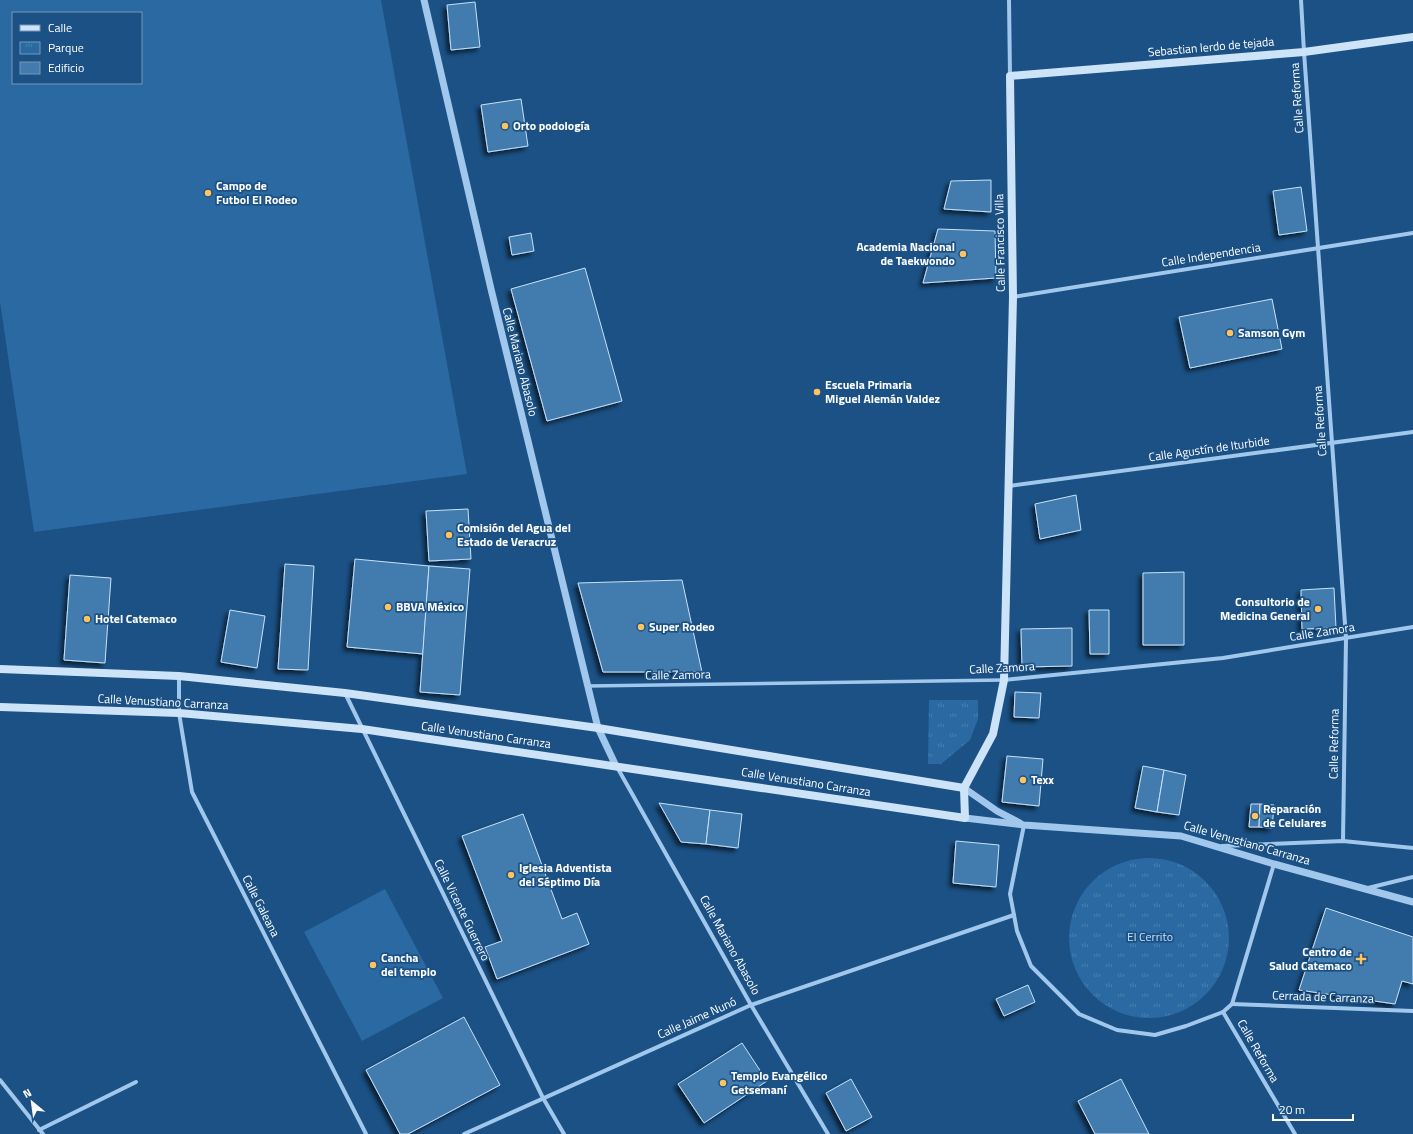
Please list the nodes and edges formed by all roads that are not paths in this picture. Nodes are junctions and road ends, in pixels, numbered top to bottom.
1 (424, 0) edge
2 (1009, 0) edge
3 (1301, 0) edge
4 (1413, 37) edge
5 (1304, 52) junction
6 (1010, 76) junction
7 (1413, 233) edge
8 (1318, 247) junction
9 (1013, 297) junction
10 (1413, 432) edge
11 (1331, 443) junction
12 (1008, 486) junction
13 (1413, 627) edge
14 (1346, 638) junction
15 (0, 669) edge
16 (179, 676) junction
17 (1004, 680) junction
18 (588, 686) junction
19 (345, 693) junction
20 (0, 707) edge
21 (180, 712) junction
22 (362, 728) junction
23 (598, 728) junction
24 (616, 766) junction
25 (964, 788) junction
26 (965, 818) junction
27 (1024, 825) junction
28 (1343, 841) junction
29 (1215, 846) junction
30 (1413, 848) edge
31 (1274, 864) junction
32 (1413, 877) edge
33 (1366, 888) junction
34 (1413, 902) edge
35 (1014, 915) junction
36 (1232, 1004) junction
37 (751, 1005) junction
38 (1413, 1011) edge
39 (1223, 1012) junction
40 (0, 1080) edge
41 (136, 1082) dead end
42 (543, 1098) junction
43 (39, 1130) junction
44 (42, 1134) edge
45 (366, 1134) edge
46 (464, 1134) edge
47 (564, 1134) edge
48 (828, 1134) edge
49 (1295, 1134) edge

1 - 18 street, Calle Mariano Abasolo
2 - 6 street, Calle Francisco Villa
3 - 5 street, Calle Reforma
4 - 5 main road, Sebastian lerdo de tejada
5 - 6 main road, Sebastian lerdo de tejada
5 - 8 street, Calle Reforma
6 - 9 main road, Calle Francisco Villa
7 - 8 street, Calle Independencia
8 - 9 street, Calle Independencia
8 - 11 street, Calle Reforma
9 - 12 main road, Calle Francisco Villa
10 - 11 street, Calle Agustín de Iturbide
11 - 12 street, Calle Agustín de Iturbide
11 - 14 street, Calle Reforma
12 - 17 main road, Calle Francisco Villa
13 - 14 street, Calle Zamora
14 - 17 street, Calle Zamora
14 - 28 street, Calle Reforma
15 - 16 main road, Calle Venustiano Carranza
16 - 19 main road, Calle Venustiano Carranza
16 - 21 street, Calle Galeana
17 - 18 street, Calle Zamora
17 - 25 main road, Calle Francisco Villa
18 - 23 street, Calle Mariano Abasolo
19 - 22 street, Calle Vicente Guerrero
19 - 23 main road, Calle Venustiano Carranza
20 - 21 main road, Calle Venustiano Carranza
21 - 22 main road, Calle Venustiano Carranza
21 - 45 street, Calle Galeana
22 - 24 main road, Calle Venustiano Carranza
22 - 42 street, Calle Vicente Guerrero
23 - 24 street, Calle Mariano Abasolo
23 - 25 main road, Calle Venustiano Carranza
24 - 26 main road, Calle Venustiano Carranza
24 - 37 street, Calle Mariano Abasolo
25 - 26 main road
25 - 27 street
26 - 27 street, Calle Venustiano Carranza
27 - 29 street, Calle Venustiano Carranza
27 - 35 street
28 - 29 street
28 - 30 street
29 - 31 street, Calle Venustiano Carranza
31 - 33 street, Calle Venustiano Carranza
31 - 36 street
32 - 33 street
33 - 34 street, Calle Venustiano Carranza
35 - 37 street, Calle Jaime Nunó
35 - 39 street
36 - 38 street, Cerrada de Carranza
36 - 39 street, Calle Reforma
37 - 42 street, Calle Jaime Nunó
37 - 48 street, Calle Mariano Abasolo
39 - 49 street, Calle Reforma
40 - 43 street
41 - 43 street
42 - 46 street, Calle Jaime Nunó
42 - 47 street, Calle Vicente Guerrero
43 - 44 street

